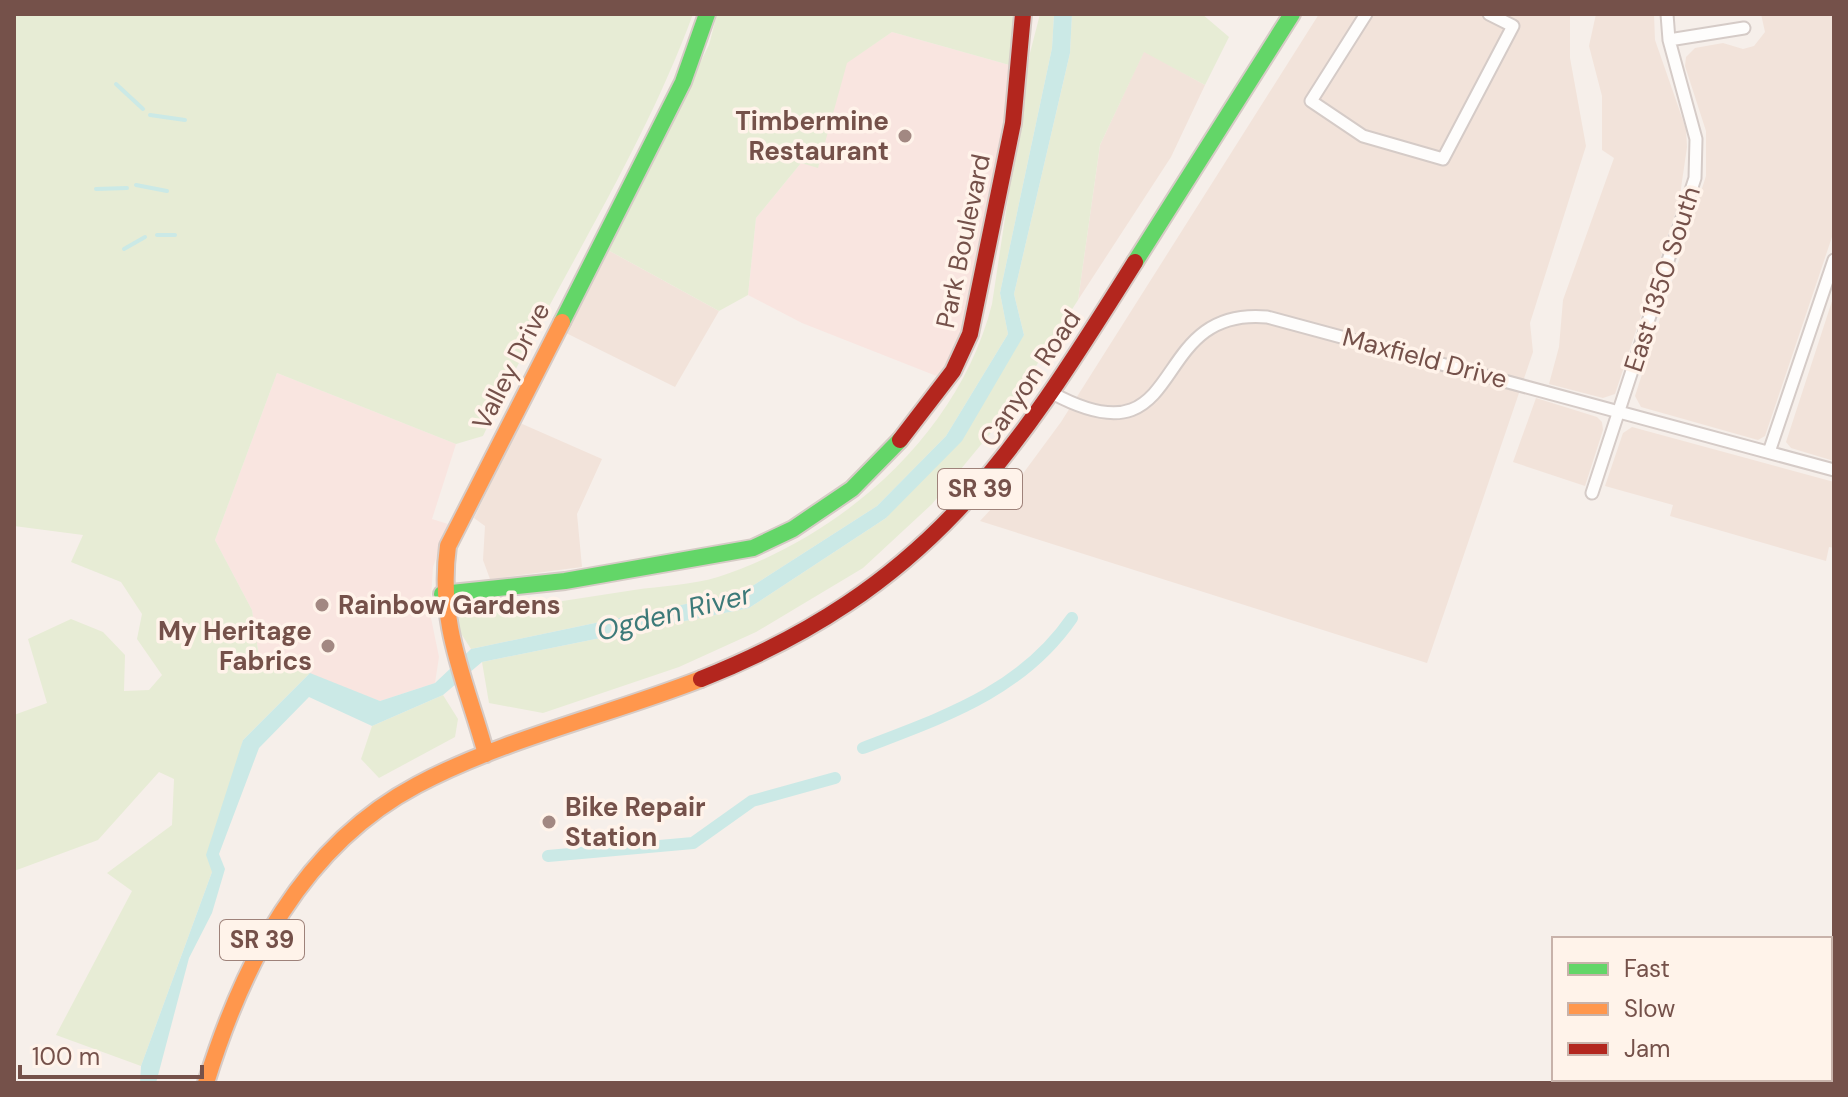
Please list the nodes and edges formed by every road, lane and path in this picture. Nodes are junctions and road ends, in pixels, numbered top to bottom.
1 (707, 14) edge
2 (1023, 14) edge
3 (1292, 14) edge
4 (1366, 14) edge
5 (1489, 14) edge
6 (1667, 14) edge
7 (1744, 28) dead end
8 (1669, 40) junction
9 (1834, 260) edge
10 (1052, 393) junction
11 (1619, 411) junction
12 (1769, 452) junction
13 (1834, 470) edge
14 (1592, 493) dead end
15 (442, 594) junction
16 (486, 754) junction
17 (206, 1083) edge

1 - 15 street, Valley Drive
2 - 15 street, Park Boulevard
3 - 10 street, Canyon Road / SR 39
4 - 5 street
6 - 8 street, East 1350 South
7 - 8 street
8 - 11 street, East 1350 South
9 - 12 street
10 - 11 street, Maxfield Drive
10 - 16 street, Canyon Road / SR 39
11 - 12 street, Maxfield Drive
11 - 14 street, East 1350 South
12 - 13 street, Maxfield Drive
15 - 16 street, Valley Drive
16 - 17 street, SR 39

